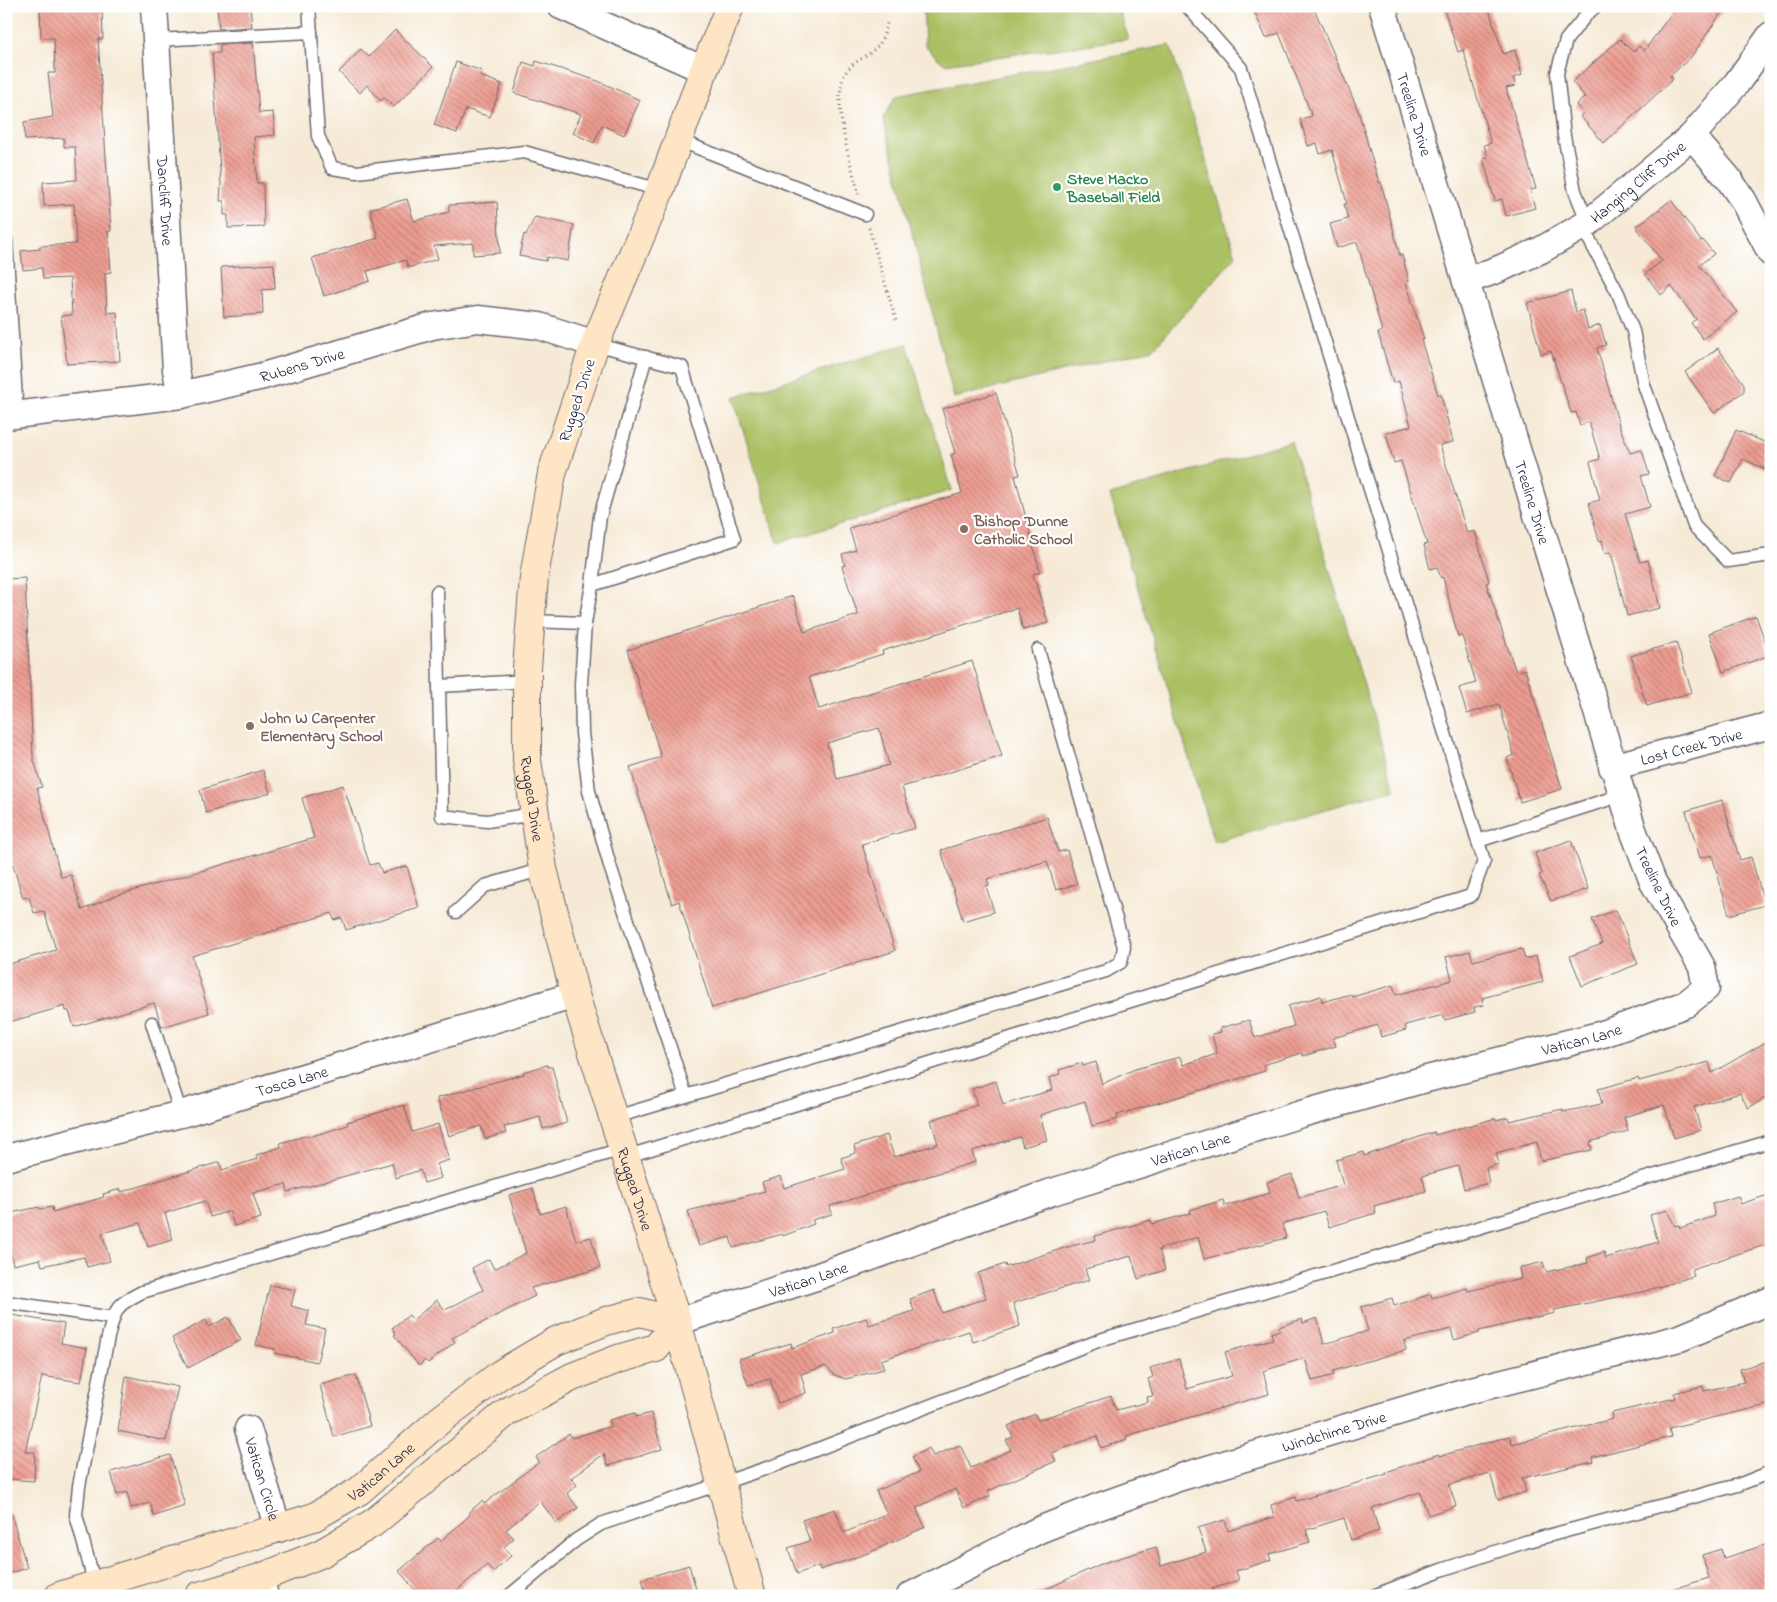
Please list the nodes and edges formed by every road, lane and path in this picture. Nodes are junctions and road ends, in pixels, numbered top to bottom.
1 (154, 6) edge
2 (309, 6) edge
3 (561, 6) edge
4 (730, 6) edge
5 (1186, 6) edge
6 (1382, 6) edge
7 (1596, 6) edge
8 (887, 23) dead end
9 (311, 32) junction
10 (1771, 35) edge
11 (156, 40) junction
12 (704, 70) junction
13 (1692, 136) junction
14 (678, 140) junction
15 (660, 190) junction
16 (865, 214) junction
17 (1585, 224) junction
18 (6, 240) edge
19 (1771, 254) edge
20 (1466, 281) junction
21 (897, 324) dead end
22 (595, 344) junction
23 (646, 357) junction
24 (181, 395) junction
25 (12, 416) edge
26 (1771, 555) edge
27 (592, 585) junction
28 (437, 592) dead end
29 (531, 621) junction
30 (585, 623) junction
31 (1038, 650) dead end
32 (527, 681) junction
33 (439, 686) junction
34 (1771, 725) edge
35 (1612, 767) junction
36 (1622, 795) junction
37 (535, 814) junction
38 (1478, 841) junction
39 (543, 869) junction
40 (456, 912) dead end
41 (1706, 988) joint
42 (575, 995) junction
43 (152, 1023) dead end
44 (686, 1096) junction
45 (181, 1114) junction
46 (612, 1118) junction
47 (1771, 1141) edge
48 (624, 1153) junction
49 (6, 1158) edge
50 (1771, 1300) edge
51 (6, 1302) edge
52 (113, 1318) junction
53 (678, 1322) junction
54 (248, 1429) dead end
55 (1771, 1472) edge
56 (722, 1483) junction
57 (278, 1529) junction
58 (95, 1585) junction
59 (262, 1587) edge
60 (58, 1596) edge
61 (199, 1596) edge
62 (509, 1596) edge
63 (752, 1596) edge
64 (910, 1596) edge
65 (1373, 1596) edge

1 - 11 street, Dancliff Drive
2 - 9 lane
3 - 12 street
4 - 12 street, Rugged Drive
5 - 38 lane
6 - 20 street, Treeline Drive
7 - 17 lane
8 - 16 path
9 - 11 lane
9 - 15 lane
10 - 13 street, Hanging Cliff Drive
11 - 24 street, Dancliff Drive
12 - 14 street, Rugged Drive
13 - 17 street, Hanging Cliff Drive
13 - 19 street
14 - 15 street, Rugged Drive
14 - 16 lane
15 - 22 street, Rugged Drive
16 - 21 path
17 - 20 street, Hanging Cliff Drive
17 - 26 lane
18 - 25 lane
20 - 35 street, Treeline Drive
22 - 23 lane
22 - 24 street, Rubens Drive
22 - 29 street, Rugged Drive
23 - 27 lane
23 - 27 lane
24 - 25 street, Rubens Drive
27 - 30 lane
28 - 33 lane
29 - 30 lane
29 - 32 street, Rugged Drive
30 - 44 lane
31 - 44 lane
32 - 33 lane
32 - 37 street, Rugged Drive
33 - 37 lane
34 - 35 street, Lost Creek Drive
35 - 36 street, Treeline Drive
36 - 38 lane
36 - 41 street, Treeline Drive
37 - 39 street, Rugged Drive
38 - 48 lane
39 - 40 lane
39 - 42 street, Rugged Drive
41 - 53 street, Vatican Lane
42 - 45 street, Tosca Lane
42 - 46 street, Rugged Drive
43 - 45 lane
44 - 46 lane
45 - 49 street, Tosca Lane
46 - 48 street, Rugged Drive
47 - 56 lane
48 - 52 lane
48 - 53 street, Rugged Drive
50 - 64 street, Windchime Drive
51 - 52 lane
52 - 58 lane
53 - 56 street, Rugged Drive
53 - 57 street, Vatican Lane
53 - 59 street
54 - 57 street, Vatican Circle
55 - 65 lane
56 - 62 lane
56 - 63 street, Rugged Drive
57 - 58 street, Vatican Lane
57 - 59 street
58 - 60 street, Vatican Lane
59 - 61 street

